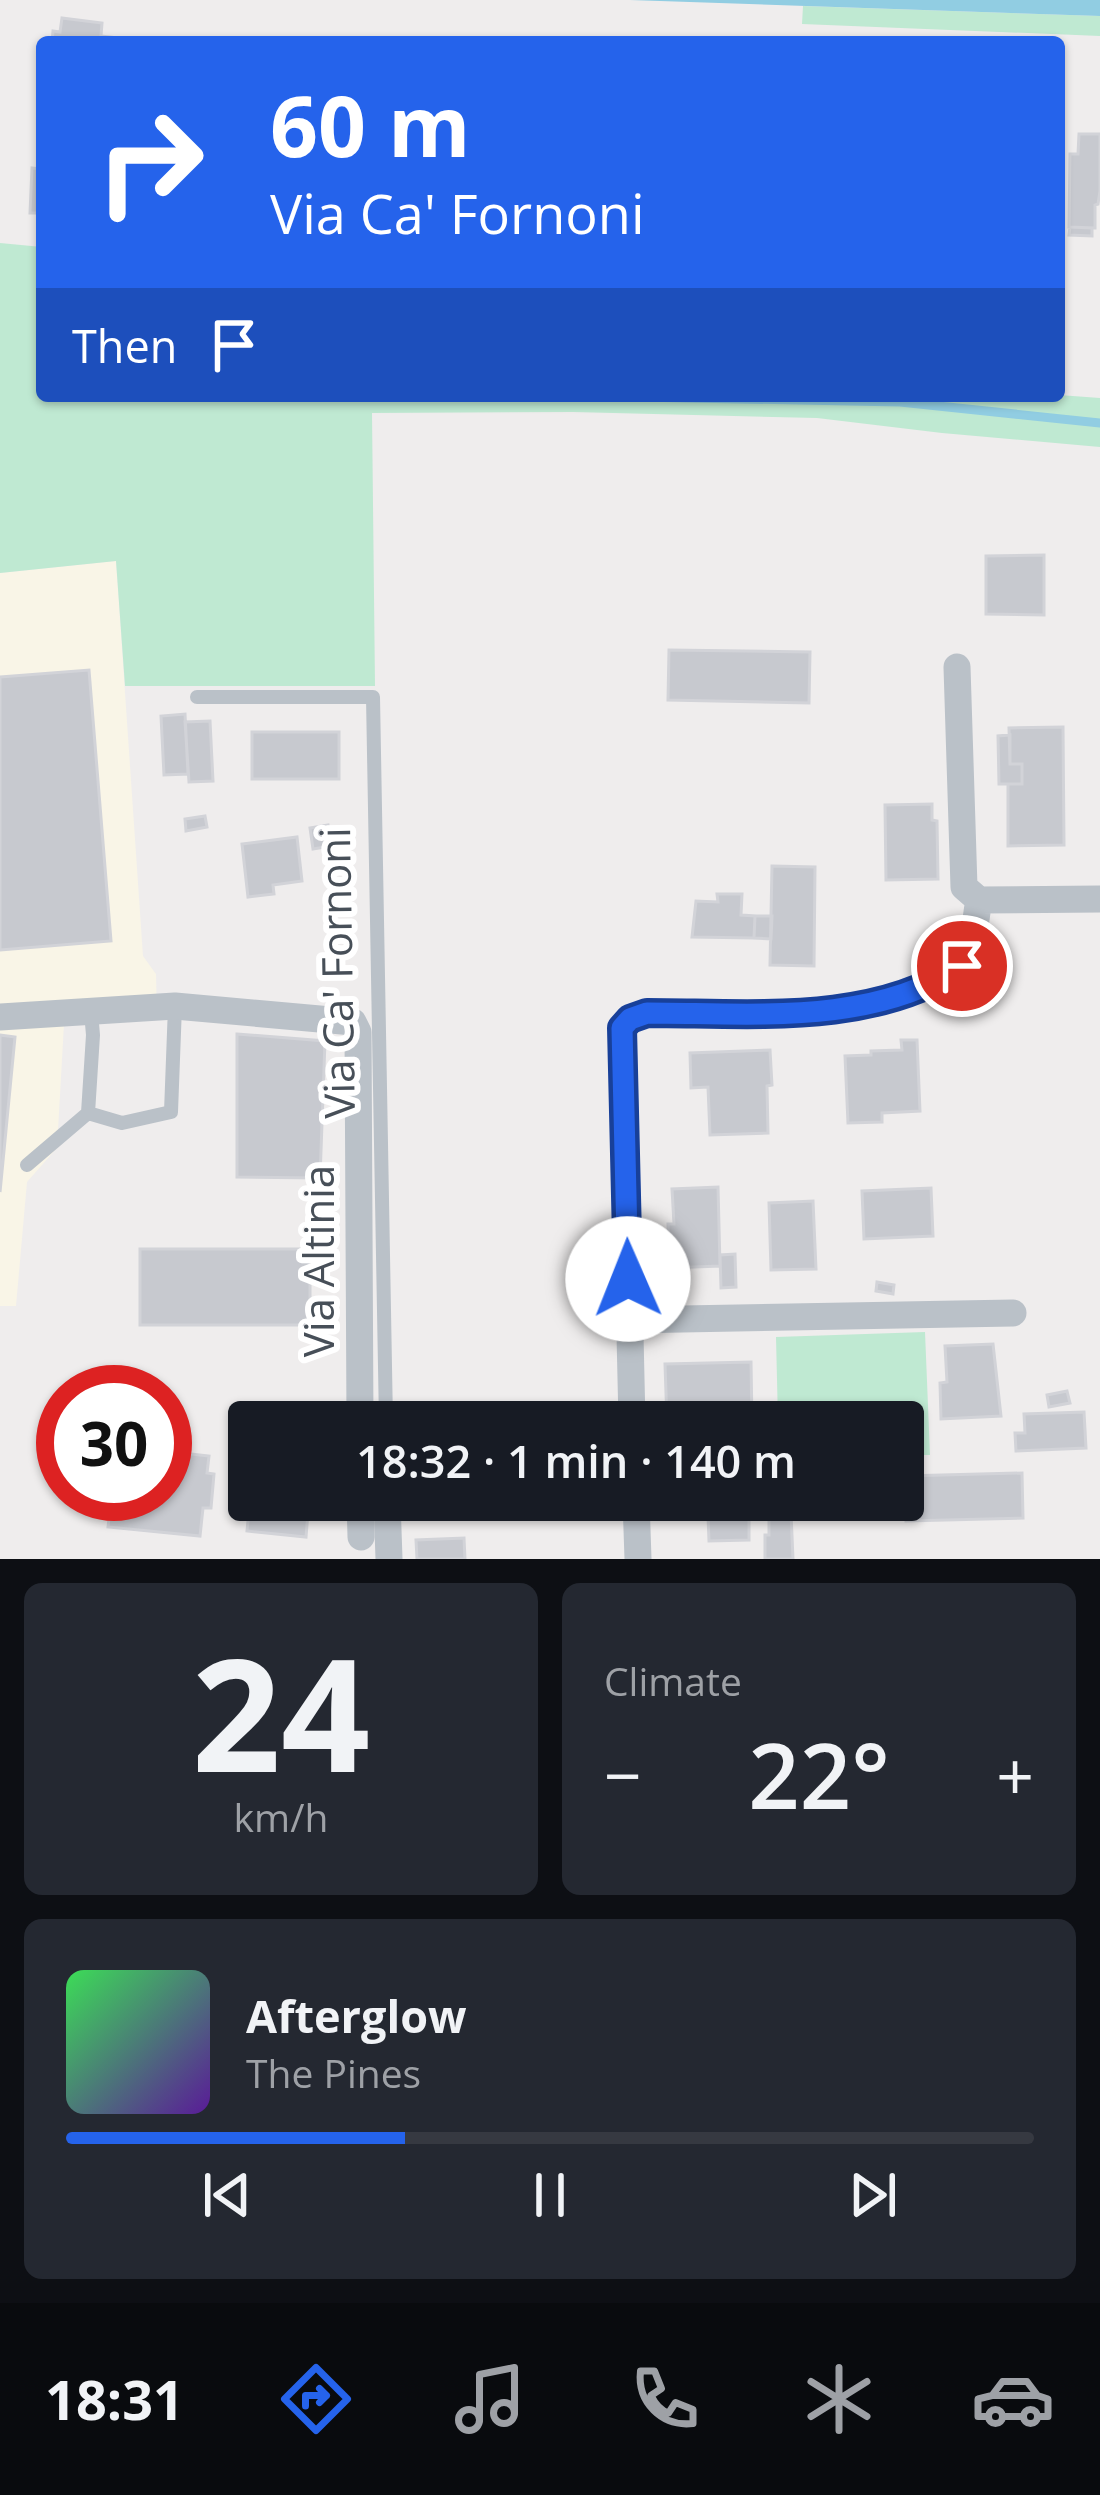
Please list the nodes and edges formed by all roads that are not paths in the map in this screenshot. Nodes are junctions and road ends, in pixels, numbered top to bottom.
1 (957, 667) dead end
2 (197, 697) dead end
3 (1100, 899) edge
4 (979, 900) junction
5 (175, 1006) junction
6 (92, 1012) junction
7 (0, 1017) edge
8 (88, 1113) junction
9 (27, 1166) dead end
10 (1013, 1313) dead end
11 (628, 1320) junction
12 (360, 1401) edge
13 (386, 1401) edge
14 (631, 1401) edge
15 (361, 1521) edge
16 (388, 1521) edge
17 (637, 1521) edge
18 (361, 1537) dead end
19 (389, 1559) edge
20 (638, 1559) edge

1 - 4 street
2 - 13 lane, Via Ca' Fornoni
3 - 4 street
4 - 11 street
5 - 6 street, Via Altinia
5 - 8 lane
5 - 12 street, Via Altinia
6 - 7 street, Via Altinia
6 - 8 lane
8 - 9 lane
10 - 11 street
11 - 14 street
15 - 18 street
16 - 19 street
17 - 20 street

